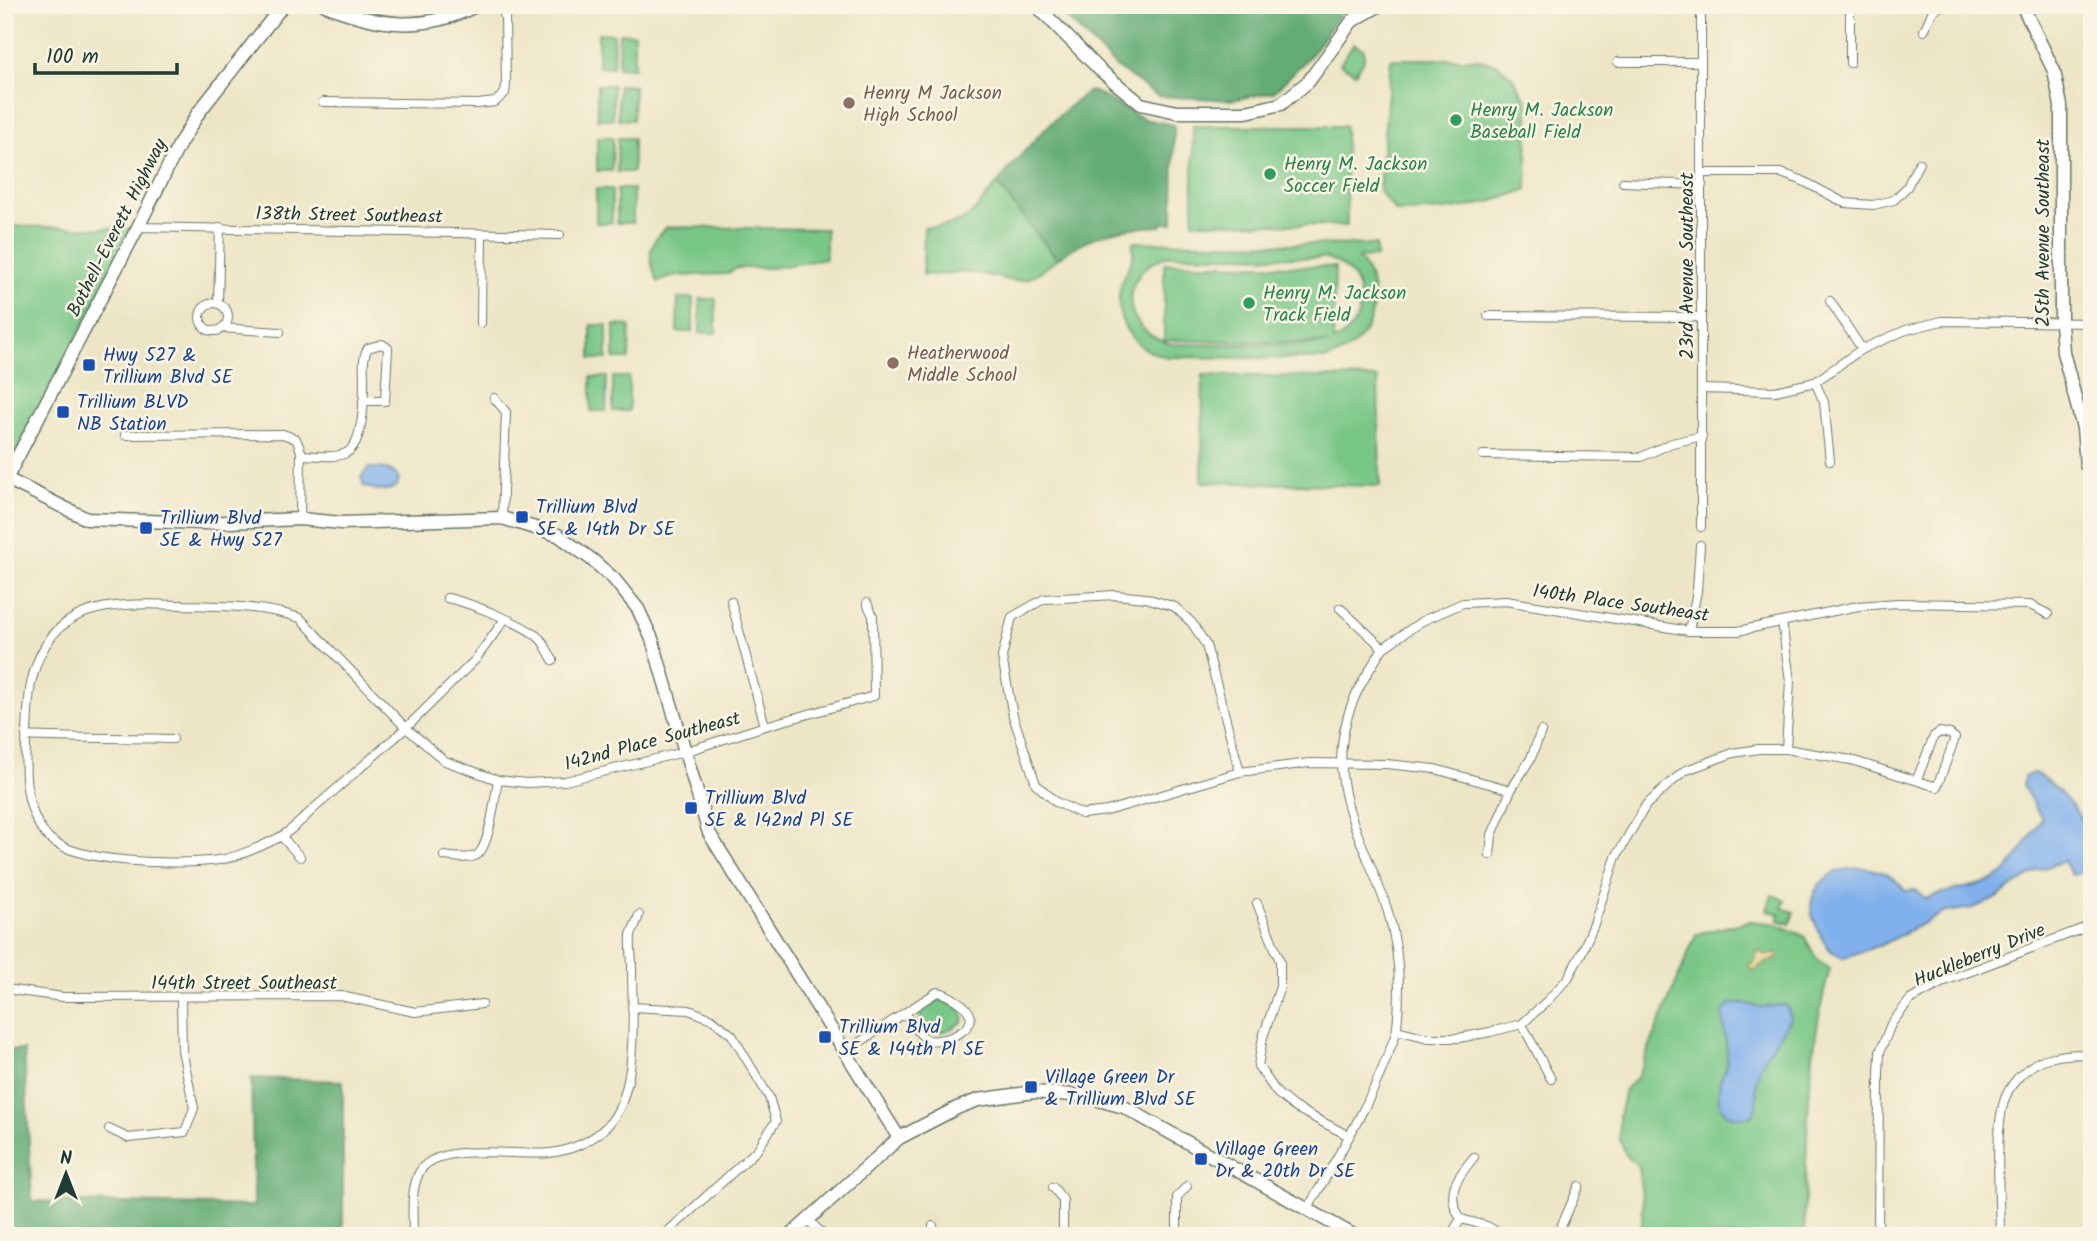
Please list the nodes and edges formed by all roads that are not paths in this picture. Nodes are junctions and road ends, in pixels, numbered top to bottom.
1 (283, 5) edge
2 (325, 5) edge
3 (477, 5) edge
4 (500, 5) edge
5 (1036, 5) edge
6 (1380, 5) edge
7 (1701, 5) edge
8 (1850, 5) edge
9 (1944, 5) edge
10 (2022, 5) edge
11 (1924, 30) dead end
12 (1618, 62) dead end
13 (1700, 62) junction
14 (1850, 63) dead end
15 (323, 102) dead end
16 (1919, 163) dead end
17 (1702, 173) junction
18 (1623, 182) dead end
19 (1702, 185) junction
20 (138, 227) junction
21 (220, 227) junction
22 (482, 233) junction
23 (559, 235) dead end
24 (1830, 302) dead end
25 (218, 303) junction
26 (1488, 316) dead end
27 (1700, 317) junction
28 (481, 323) dead end
29 (2061, 323) junction
30 (2092, 323) edge
31 (222, 328) junction
32 (280, 332) dead end
33 (1862, 349) junction
34 (1815, 382) junction
35 (1702, 389) junction
36 (494, 398) dead end
37 (363, 401) junction
38 (125, 435) dead end
39 (1702, 436) junction
40 (301, 455) junction
41 (1483, 455) dead end
42 (1830, 461) dead end
43 (2086, 466) dead end
44 (6, 479) edge
45 (502, 518) junction
46 (300, 519) junction
47 (1701, 527) dead end
48 (1700, 545) dead end
49 (447, 598) dead end
50 (731, 601) dead end
51 (867, 603) dead end
52 (1340, 608) dead end
53 (2048, 614) dead end
54 (505, 619) junction
55 (1782, 622) junction
56 (1689, 631) junction
57 (1383, 648) junction
58 (553, 660) dead end
59 (765, 726) junction
60 (406, 728) junction
61 (1541, 731) dead end
62 (26, 736) junction
63 (173, 739) dead end
64 (1786, 748) junction
65 (684, 752) junction
66 (1340, 763) junction
67 (1240, 772) junction
68 (1917, 779) junction
69 (498, 780) junction
70 (1511, 790) junction
71 (282, 837) junction
72 (1490, 855) dead end
73 (444, 856) dead end
74 (300, 857) dead end
75 (1256, 903) dead end
76 (639, 915) dead end
77 (2092, 925) edge
78 (5, 989) edge
79 (181, 998) junction
80 (482, 1004) dead end
81 (632, 1007) junction
82 (905, 1013) junction
83 (1522, 1024) junction
84 (1397, 1030) junction
85 (846, 1051) junction
86 (2092, 1056) edge
87 (1550, 1079) dead end
88 (109, 1129) dead end
89 (1349, 1136) junction
90 (899, 1138) junction
91 (1474, 1157) dead end
92 (1187, 1186) dead end
93 (1579, 1186) dead end
94 (1053, 1187) dead end
95 (1308, 1208) junction
96 (1461, 1219) junction
97 (808, 1220) junction
98 (933, 1226) dead end
99 (413, 1236) edge
100 (663, 1236) edge
101 (790, 1236) edge
102 (825, 1236) edge
103 (933, 1236) edge
104 (1063, 1236) edge
105 (1177, 1236) edge
106 (1355, 1236) edge
107 (1450, 1236) edge
108 (1504, 1236) edge
109 (1557, 1236) edge
110 (1878, 1236) edge
111 (2000, 1236) edge

1 - 20 street, Bothell-Everett Highway
2 - 3 street
4 - 15 street
5 - 6 street
7 - 13 street, 23rd Avenue Southeast
8 - 14 street
9 - 11 street
10 - 29 street, 25th Avenue Southeast
12 - 13 street
13 - 17 street, 23rd Avenue Southeast
16 - 17 street
17 - 19 street, 23rd Avenue Southeast
18 - 19 street
19 - 27 street, 23rd Avenue Southeast
20 - 21 street, 138th Street Southeast
20 - 44 street, Bothell-Everett Highway
21 - 22 street, 138th Street Southeast
21 - 25 street
22 - 23 street, 138th Street Southeast
22 - 28 street
24 - 33 street
25 - 31 street
25 - 31 street
26 - 27 street
27 - 35 street, 23rd Avenue Southeast
29 - 30 street
29 - 33 street
29 - 43 street, 25th Avenue Southeast
31 - 32 street
33 - 34 street
34 - 35 street
34 - 42 street
35 - 39 street, 23rd Avenue Southeast
36 - 45 street
37 - 37 street
37 - 40 street
38 - 40 street
39 - 41 street
39 - 47 street, 23rd Avenue Southeast
40 - 46 street
44 - 46 street
45 - 46 street
45 - 65 street
48 - 56 street
49 - 54 street
50 - 59 street
51 - 59 street, 142nd Place Southeast
52 - 57 street
53 - 55 street, 140th Place Southeast
54 - 58 street
54 - 60 street
55 - 56 street, 140th Place Southeast
55 - 64 street
56 - 57 street, 140th Place Southeast
57 - 66 street
59 - 65 street, 142nd Place Southeast
60 - 62 street, 142nd Place Southeast
60 - 69 street, 142nd Place Southeast
60 - 71 street
61 - 70 street
62 - 63 street
62 - 71 street
64 - 68 street
64 - 83 street
65 - 69 street, 142nd Place Southeast
65 - 85 street
66 - 67 street
66 - 70 street
66 - 84 street
67 - 67 street
68 - 68 street
69 - 73 street
70 - 72 street
71 - 74 street
75 - 89 street
76 - 81 street
77 - 110 street, Huckleberry Drive
78 - 79 street, 144th Street Southeast
79 - 80 street, 144th Street Southeast
79 - 88 street
81 - 99 street
81 - 100 street
82 - 82 street
82 - 85 street
83 - 84 street
83 - 87 street
84 - 89 street
85 - 90 street
86 - 111 street
89 - 95 street
90 - 95 street
90 - 97 street
91 - 96 street
92 - 105 street
93 - 109 street
94 - 104 street
95 - 106 street
96 - 107 street
96 - 108 street
97 - 101 street
97 - 102 street
98 - 103 street

